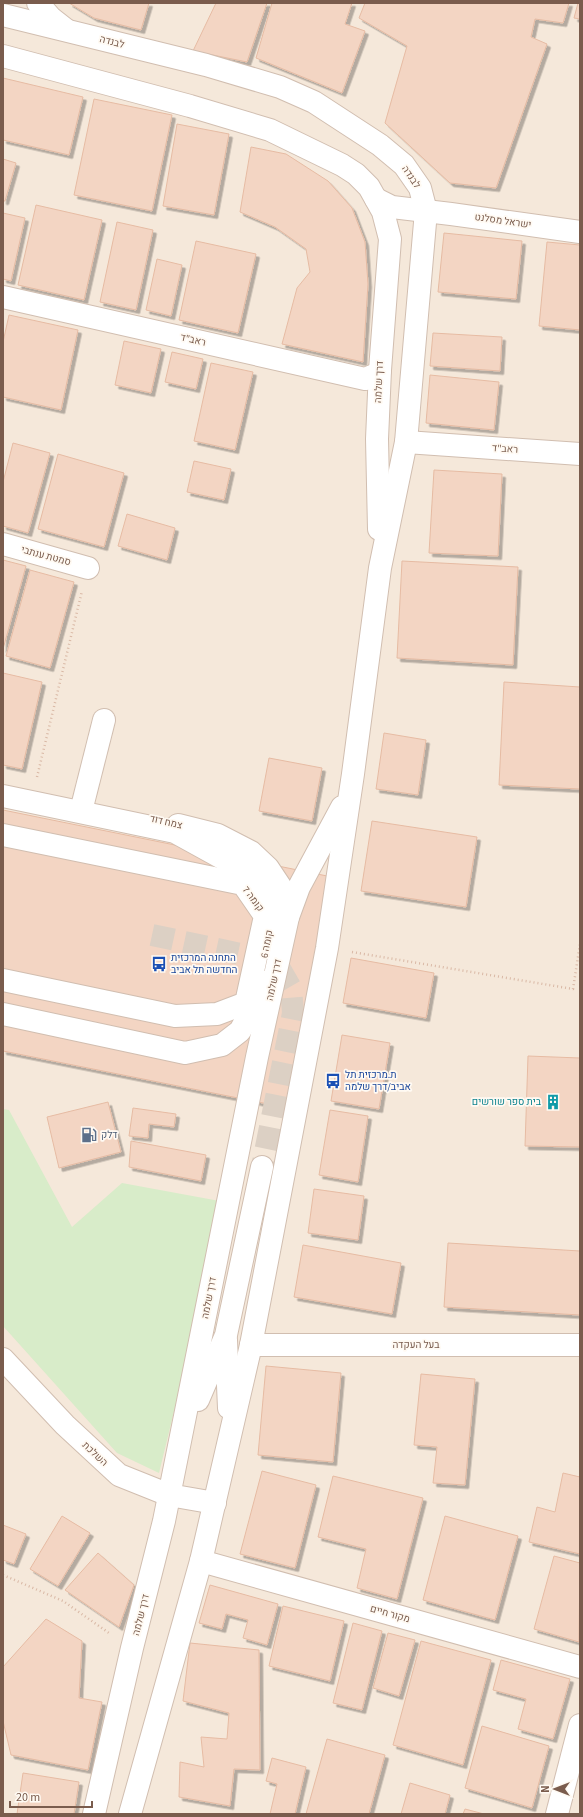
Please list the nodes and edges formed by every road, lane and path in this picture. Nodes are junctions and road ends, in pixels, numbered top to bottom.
1 (5, 3) edge
2 (38, 3) edge
3 (3, 7) edge
4 (3, 15) edge
5 (72, 32) junction
6 (3, 56) edge
7 (376, 199) junction
8 (426, 211) junction
9 (580, 232) edge
10 (3, 298) edge
11 (380, 370) junction
12 (406, 442) junction
13 (580, 454) edge
14 (3, 544) edge
15 (88, 568) joint
16 (380, 568) junction
17 (104, 720) dead end
18 (3, 785) edge
19 (350, 792) junction
20 (33, 793) junction
21 (3, 796) edge
22 (83, 803) junction
23 (3, 835) edge
24 (288, 917) junction
25 (580, 944) edge
26 (327, 948) junction
27 (3, 980) edge
28 (3, 1014) edge
29 (262, 1167) tunnel mouth
30 (226, 1335) junction
31 (251, 1345) junction
32 (580, 1345) edge
33 (3, 1359) edge
34 (230, 1437) junction
35 (181, 1438) junction
36 (170, 1495) junction
37 (215, 1503) junction
38 (200, 1561) junction
39 (3, 1575) edge
40 (132, 1648) junction
41 (580, 1666) edge
42 (580, 1725) edge
43 (95, 1809) edge
44 (132, 1814) edge
45 (557, 1814) edge

1 - 3 street
2 - 5 street
4 - 5 street, לבנדה
5 - 8 street, לבנדה
6 - 7 street
7 - 8 street
7 - 11 street, דרך שלמה
8 - 9 street, ישראל מסלנט
8 - 12 street, דרך שלמה
10 - 11 street, ראב"ד
11 - 16 street, דרך שלמה
12 - 13 street, ראב"ד
12 - 16 street, דרך שלמה
14 - 15 street, סמטת ענתבי
15 - 20 path
16 - 19 street, דרך שלמה
17 - 22 street
18 - 20 street, צמח דוד
19 - 24 street, דרך שלמה
19 - 26 street, דרך שלמה
20 - 22 street, צמח דוד
21 - 28 street, קומה 6
22 - 24 street, צמח דוד
23 - 27 street, קומה 7
24 - 35 street, דרך שלמה
25 - 26 path
26 - 31 street, דרך שלמה
29 - 30 street
30 - 34 street
30 - 35 street
31 - 32 street, בעל העקדה
31 - 34 street, דרך שלמה
33 - 36 street, השלכת
34 - 37 street, דרך שלמה
35 - 36 street, דרך שלמה
36 - 37 street, השלכת
36 - 40 street, דרך שלמה
37 - 38 street, דרך שלמה
38 - 41 street, מקור חיים
38 - 44 street, דרך שלמה
39 - 40 path
40 - 43 street, דרך שלמה
42 - 45 street
43 - 44 street

